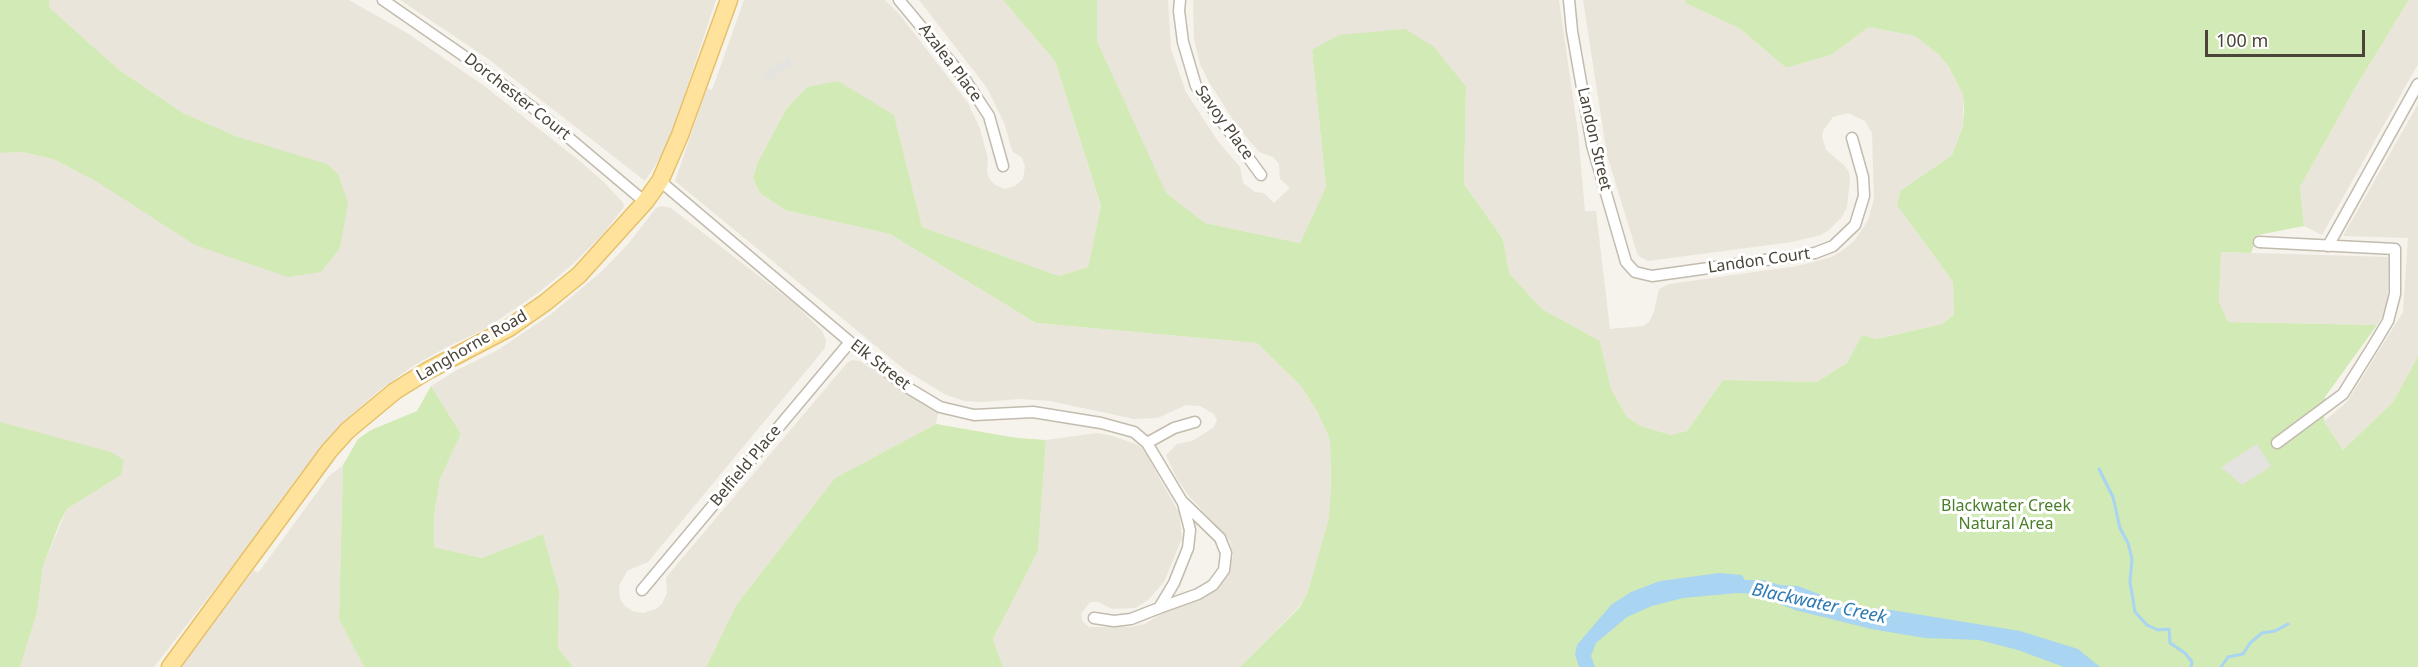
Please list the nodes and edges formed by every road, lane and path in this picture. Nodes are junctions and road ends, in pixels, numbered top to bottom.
1 (383, 0) edge
2 (729, 0) edge
3 (899, 0) edge
4 (1180, 0) edge
5 (1569, 0) edge
6 (2418, 84) edge
7 (1852, 138) dead end
8 (1003, 166) dead end
9 (1261, 174) dead end
10 (660, 181) junction
11 (645, 202) junction
12 (2259, 242) dead end
13 (2328, 246) junction
14 (1635, 273) joint
15 (850, 342) junction
16 (1195, 422) dead end
17 (1147, 443) junction
18 (2277, 443) dead end
19 (1183, 503) junction
20 (642, 590) dead end
21 (1159, 608) junction
22 (1094, 618) dead end
23 (170, 667) edge

1 - 11 street, Dorchester Court
2 - 10 main road, Langhorne Road
3 - 8 street, Azalea Place
4 - 9 street, Savoy Place
5 - 14 street, Landon Street
6 - 13 street
7 - 14 street, Landon Court
10 - 11 main road, Langhorne Road
10 - 15 street, Elk Street
11 - 23 main road, Langhorne Road
12 - 13 street
13 - 18 street
15 - 17 street, Elk Street
15 - 20 street, Belfield Place
16 - 17 street
17 - 19 street
19 - 21 street
19 - 21 street
21 - 22 street

